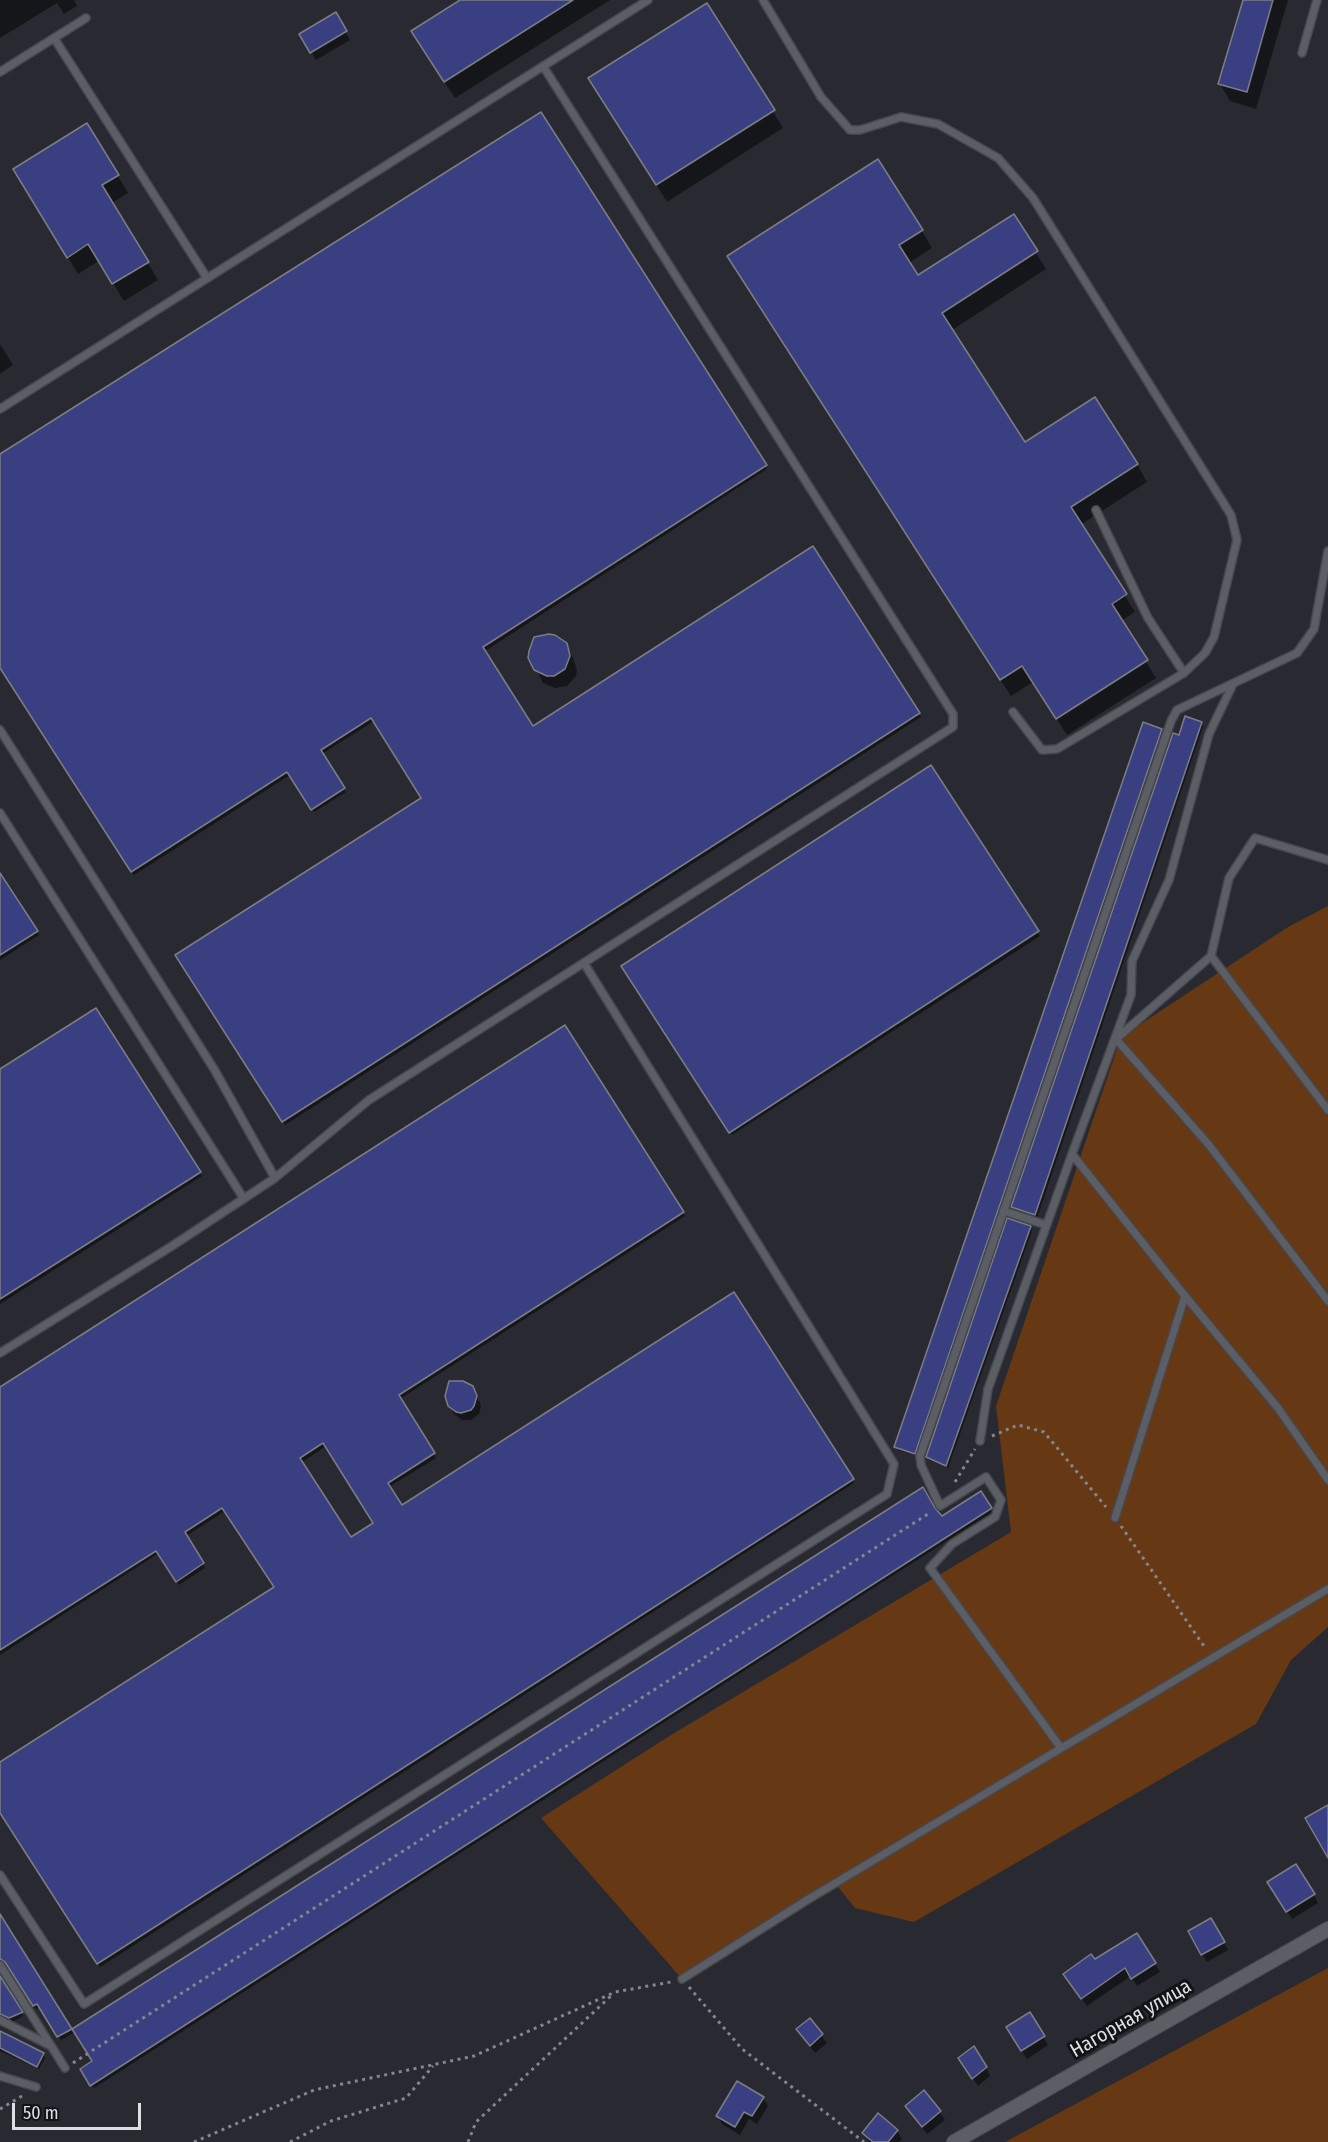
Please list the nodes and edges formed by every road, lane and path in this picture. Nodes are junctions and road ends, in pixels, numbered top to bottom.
1 (648, 0) edge
2 (763, 0) edge
3 (1317, 0) edge
4 (86, 18) dead end
5 (54, 38) junction
6 (1302, 53) dead end
7 (543, 66) junction
8 (0, 72) edge
9 (207, 278) junction
10 (0, 409) edge
11 (1096, 510) dead end
12 (1328, 551) edge
13 (1184, 673) junction
14 (1232, 686) junction
15 (1013, 712) dead end
16 (0, 730) edge
17 (0, 813) edge
18 (1328, 860) edge
19 (1211, 956) junction
20 (584, 963) junction
21 (1116, 1039) junction
22 (1328, 1110) edge
23 (1072, 1154) junction
24 (275, 1178) junction
25 (244, 1198) junction
26 (1004, 1211) junction
27 (1046, 1226) junction
28 (1185, 1296) junction
29 (1328, 1301) edge
30 (0, 1353) edge
31 (980, 1441) junction
32 (1328, 1480) edge
33 (940, 1506) junction
34 (1115, 1518) junction
35 (1328, 1588) edge
36 (1212, 1658) junction
37 (1061, 1748) junction
38 (0, 1875) edge
39 (1328, 1929) edge
40 (0, 1965) edge
41 (682, 1979) junction
42 (615, 1992) junction
43 (0, 2020) edge
44 (51, 2046) junction
45 (434, 2064) junction
46 (65, 2068) joint
47 (0, 2076) edge
48 (36, 2087) joint
49 (0, 2109) edge
50 (194, 2142) edge
51 (290, 2142) edge
52 (468, 2142) edge
53 (864, 2142) edge
54 (954, 2142) edge

1 - 7 lane
2 - 13 lane
3 - 6 lane
4 - 5 lane
5 - 8 lane
5 - 9 lane
7 - 9 lane
7 - 20 lane
9 - 10 lane
11 - 13 lane
12 - 14 lane
13 - 15 lane
14 - 21 lane
14 - 26 lane
16 - 24 lane
17 - 25 lane
18 - 19 lane
19 - 21 lane
19 - 22 lane
20 - 24 lane
20 - 38 lane
21 - 23 lane
21 - 29 lane
23 - 27 lane
23 - 28 lane
24 - 25 lane
25 - 30 lane
26 - 27 lane
26 - 33 lane
27 - 31 lane
28 - 32 lane
28 - 34 lane
31 - 33 path
31 - 34 path
33 - 37 lane
33 - 46 path
34 - 36 path
35 - 36 lane
36 - 37 lane
37 - 41 lane
39 - 54 street, Нагорная улица
40 - 44 lane
41 - 42 path
41 - 53 path
42 - 45 path
42 - 52 path
43 - 44 lane
44 - 46 lane
45 - 50 path
45 - 51 path
47 - 48 lane
48 - 49 path

